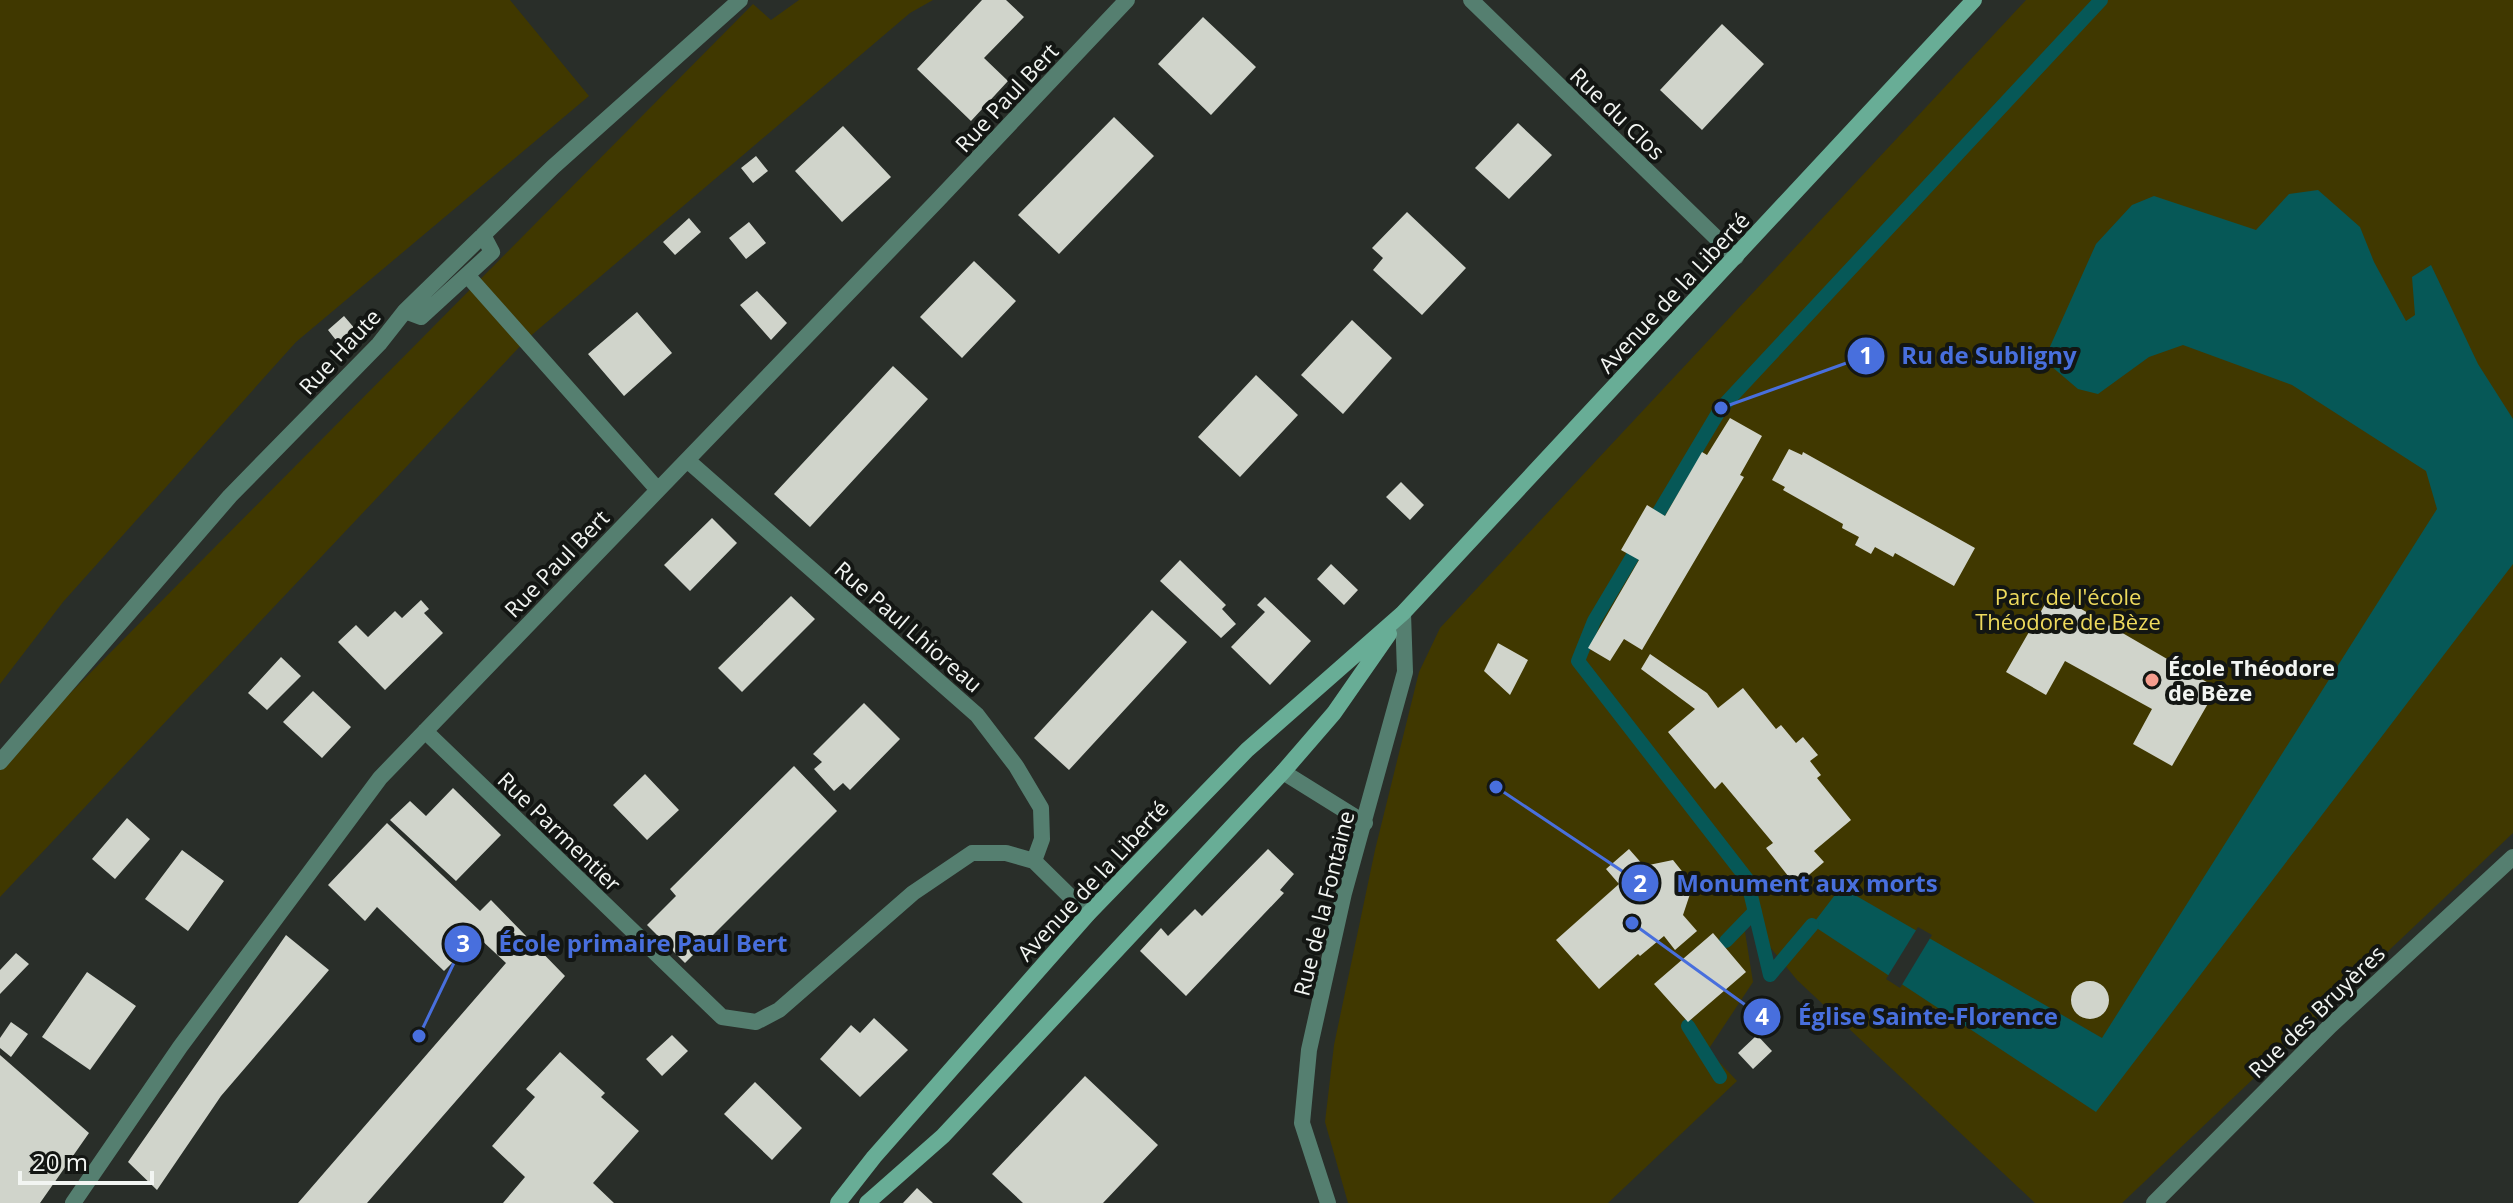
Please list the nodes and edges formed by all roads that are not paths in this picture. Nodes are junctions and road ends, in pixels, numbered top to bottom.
1 (740, 0) edge
2 (1127, 0) edge
3 (1471, 0) edge
4 (1974, 0) edge
5 (483, 235) junction
6 (1736, 257) junction
7 (467, 275) junction
8 (405, 311) junction
9 (687, 460) junction
10 (658, 490) junction
11 (1403, 613) junction
12 (425, 731) junction
13 (0, 762) edge
14 (1283, 772) junction
15 (1365, 823) junction
16 (2513, 857) edge
17 (1034, 861) junction
18 (1088, 914) junction
19 (73, 1203) edge
20 (838, 1203) edge
21 (867, 1203) edge
22 (1328, 1203) edge
23 (2154, 1203) edge

1 - 5 street, Rue Haute
2 - 9 street, Rue Paul Bert
3 - 6 street, Rue du Clos
4 - 6 main road, Avenue de la Liberté
5 - 7 street
5 - 8 street, Rue Haute
6 - 11 main road, Avenue de la Liberté
7 - 8 street
7 - 10 street
8 - 13 street, Rue Haute
9 - 10 street, Rue Paul Bert
9 - 17 street, Rue Paul Lhioreau
10 - 12 street, Rue Paul Bert
11 - 14 main road, Avenue de la Liberté
11 - 15 street, Rue de la Fontaine
11 - 18 main road, Avenue de la Liberté
12 - 17 street, Rue Parmentier
12 - 19 street, Rue Paul Bert
14 - 15 street
14 - 21 main road, Avenue de la Liberté
15 - 22 street, Rue de la Fontaine
16 - 23 street, Rue des Bruyères
17 - 18 street
18 - 20 main road, Avenue de la Liberté

